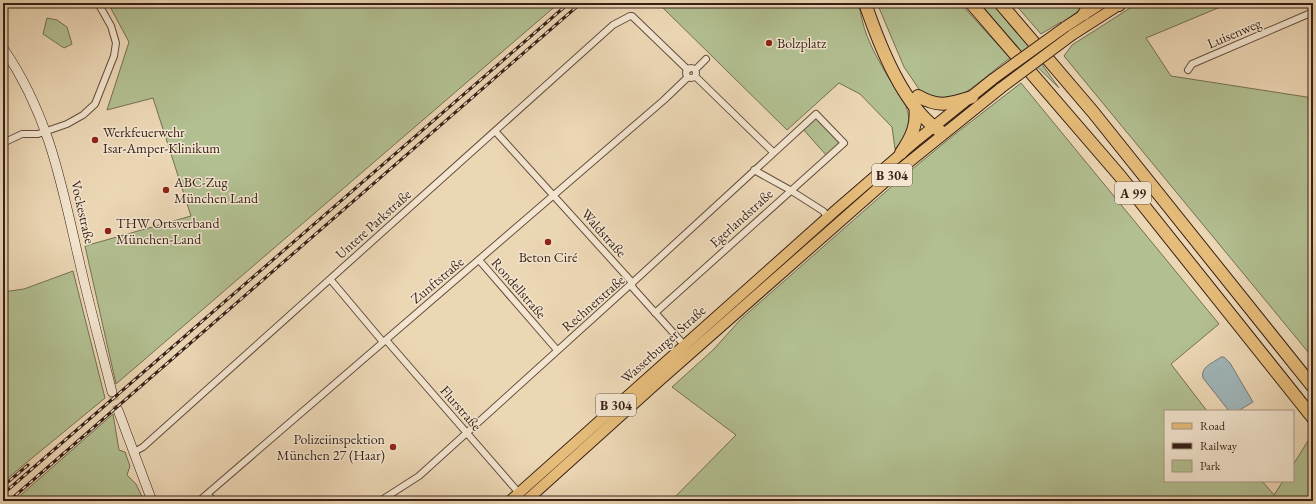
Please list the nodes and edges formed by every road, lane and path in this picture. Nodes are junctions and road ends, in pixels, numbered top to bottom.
1 (98, 3) edge
2 (865, 3) edge
3 (873, 3) edge
4 (971, 3) edge
5 (1000, 3) edge
6 (1091, 3) edge
7 (1102, 3) edge
8 (1119, 4) edge
9 (1313, 12) edge
10 (1084, 14) junction
11 (3, 48) edge
12 (706, 59) dead end
13 (1188, 70) dead end
14 (693, 72) junction
15 (972, 97) junction
16 (916, 100) junction
17 (938, 128) junction
18 (495, 131) junction
19 (46, 132) junction
20 (3, 143) edge
21 (844, 143) joint
22 (773, 152) junction
23 (901, 153) junction
24 (754, 170) junction
25 (790, 190) junction
26 (554, 195) junction
27 (832, 213) junction
28 (479, 260) junction
29 (330, 279) junction
30 (632, 284) junction
31 (655, 313) junction
32 (384, 341) junction
33 (684, 345) junction
34 (557, 350) junction
35 (690, 353) junction
36 (1313, 387) edge
37 (112, 392) tunnel mouth
38 (118, 410) tunnel mouth
39 (1313, 418) edge
40 (466, 432) junction
41 (134, 452) junction
42 (519, 493) junction
43 (207, 494) junction
44 (152, 501) edge
45 (199, 501) edge
46 (214, 501) edge
47 (380, 501) edge
48 (510, 501) edge
49 (526, 501) edge

1 - 19 street
2 - 16 highway
3 - 16 highway
4 - 39 highway, A 99
5 - 36 highway, A 99
6 - 10 highway
7 - 10 main road, B 304
8 - 17 main road, B 304, bridge
9 - 13 street, Luisenweg
10 - 15 main road, B 304, bridge
11 - 19 main road, Vockestraße
12 - 14 street
14 - 18 street, Untere Parkstraße
14 - 22 street
14 - 26 street, Zunftstraße
15 - 16 highway
15 - 17 main road, B 304
16 - 17 highway
16 - 23 highway
17 - 23 main road, B 304
17 - 35 main road, Wasserburger Straße / B 304
18 - 26 street, Waldstraße
18 - 29 street, Untere Parkstraße
19 - 20 street
19 - 37 main road, Vockestraße
21 - 22 street, Rechnerstraße
21 - 25 street, Egerlandstraße
22 - 24 street, Rechnerstraße
23 - 27 main road, B 304
24 - 25 street
24 - 30 street, Rechnerstraße
25 - 27 street
25 - 31 street, Egerlandstraße
26 - 28 street, Zunftstraße
26 - 30 street, Waldstraße
27 - 33 main road, Wasserburger Straße / B 304
28 - 32 street, Zunftstraße
28 - 34 street, Rondellstraße
29 - 32 street, Flurstraße
29 - 41 street, Untere Parkstraße
30 - 31 street, Waldstraße
30 - 34 street, Rechnerstraße
31 - 33 street, Waldstraße
32 - 40 street, Flurstraße
32 - 43 street, Zunftstraße
33 - 35 street, Waldstraße
33 - 42 main road, Wasserburger Straße / B 304
34 - 40 street, Rechnerstraße
35 - 49 main road, Wasserburger Straße / B 304
38 - 41 main road
40 - 42 street, Flurstraße
40 - 47 street, Rechnerstraße
41 - 44 main road
42 - 48 main road, Wasserburger Straße / B 304
43 - 45 street, Zunftstraße
43 - 46 street

